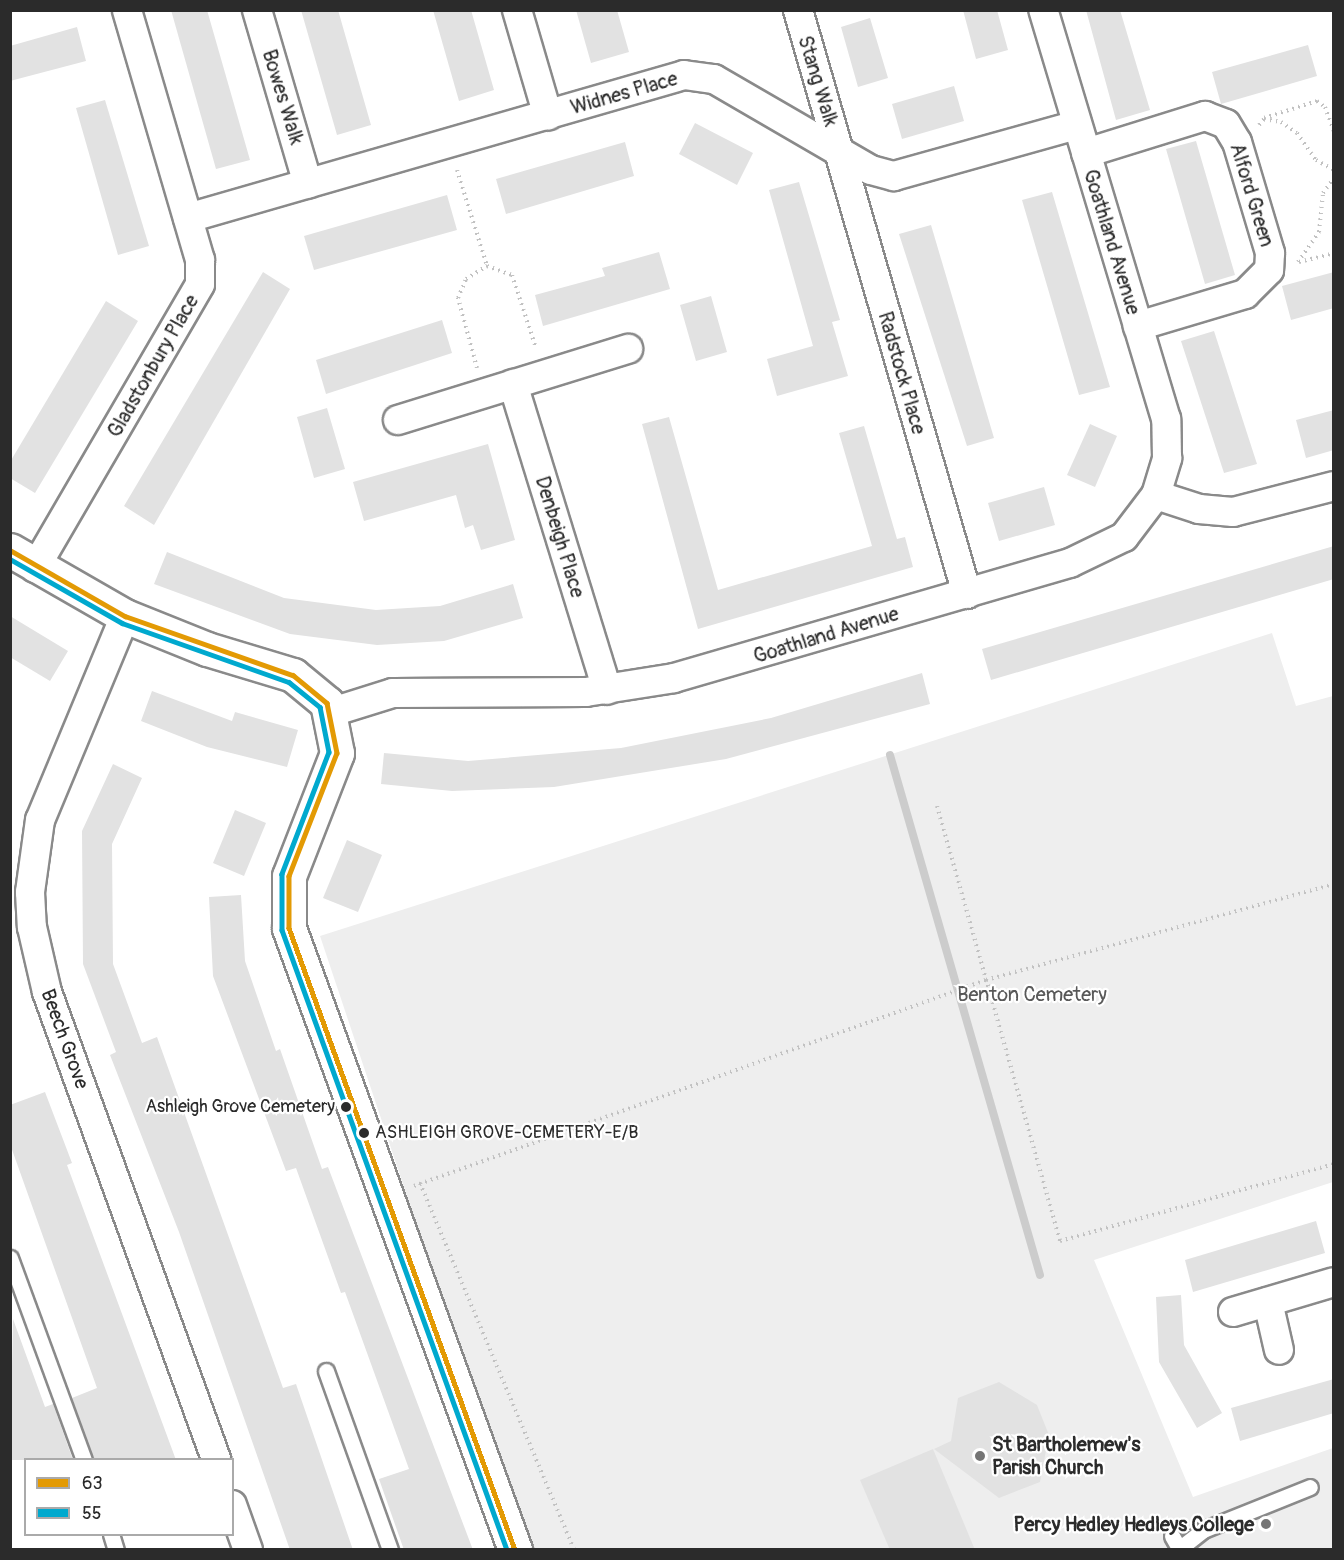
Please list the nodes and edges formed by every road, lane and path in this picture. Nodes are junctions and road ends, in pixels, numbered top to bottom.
1 (127, 10) edge
2 (257, 10) edge
3 (517, 10) edge
4 (798, 10) edge
5 (1043, 10) edge
6 (548, 116) junction
7 (1264, 119) junction
8 (1077, 125) junction
9 (1334, 132) edge
10 (1237, 142) junction
11 (450, 145) junction
12 (839, 151) junction
13 (1086, 153) junction
14 (1334, 170) edge
15 (1334, 178) edge
16 (308, 184) junction
17 (188, 218) junction
18 (1334, 253) edge
19 (487, 266) junction
20 (1283, 267) junction
21 (1138, 326) junction
22 (628, 349) dead end
23 (544, 375) junction
24 (513, 384) junction
25 (484, 392) junction
26 (398, 420) dead end
27 (1334, 486) edge
28 (1156, 495) junction
29 (23, 559) edge
30 (967, 594) junction
31 (125, 616) junction
32 (607, 690) junction
33 (332, 712) junction
34 (937, 806) dead end
35 (1334, 884) edge
36 (986, 980) junction
37 (1334, 1164) edge
38 (420, 1184) junction
39 (389, 1197) junction
40 (10, 1258) edge
41 (1334, 1282) edge
42 (1268, 1302) junction
43 (1233, 1312) dead end
44 (1279, 1350) dead end
45 (326, 1371) dead end
46 (83, 1458) edge
47 (215, 1458) edge
48 (1310, 1487) dead end
49 (234, 1511) edge
50 (1177, 1545) edge
51 (248, 1550) edge
52 (390, 1550) edge
53 (515, 1550) edge
54 (574, 1550) edge

1 - 17 street, Gladstonbury Place
2 - 16 street, Bowes Walk
3 - 6 street
4 - 12 street, Stang Walk
5 - 8 street, Goathland Avenue
6 - 11 street, Widnes Place
6 - 12 street, Widnes Place
7 - 9 path
7 - 10 path
7 - 14 path
8 - 12 street, Widnes Place
8 - 13 street, Goathland Avenue
10 - 13 street, Alford Green
10 - 20 street, Alford Green
11 - 16 street, Widnes Place
11 - 19 path
12 - 30 street, Radstock Place
13 - 21 street, Goathland Avenue
15 - 20 path
16 - 17 street, Widnes Place
17 - 29 street, Gladstonbury Place
18 - 20 path
19 - 23 path
19 - 25 path
20 - 21 street, Alford Green
21 - 28 street, Goathland Avenue
22 - 23 street
23 - 24 street
24 - 25 street
24 - 32 street, Denbeigh Place
25 - 26 street
27 - 28 street
28 - 30 street, Goathland Avenue
29 - 31 street
30 - 32 street, Goathland Avenue
31 - 33 street
31 - 47 street, Beech Grove
32 - 33 street, Goathland Avenue
33 - 39 street
34 - 36 path
35 - 36 path
36 - 37 path
36 - 38 path
38 - 39 path
38 - 54 path
39 - 53 street
40 - 46 lane
41 - 42 street
42 - 43 street
42 - 44 street
45 - 52 lane
48 - 50 lane
49 - 51 street

